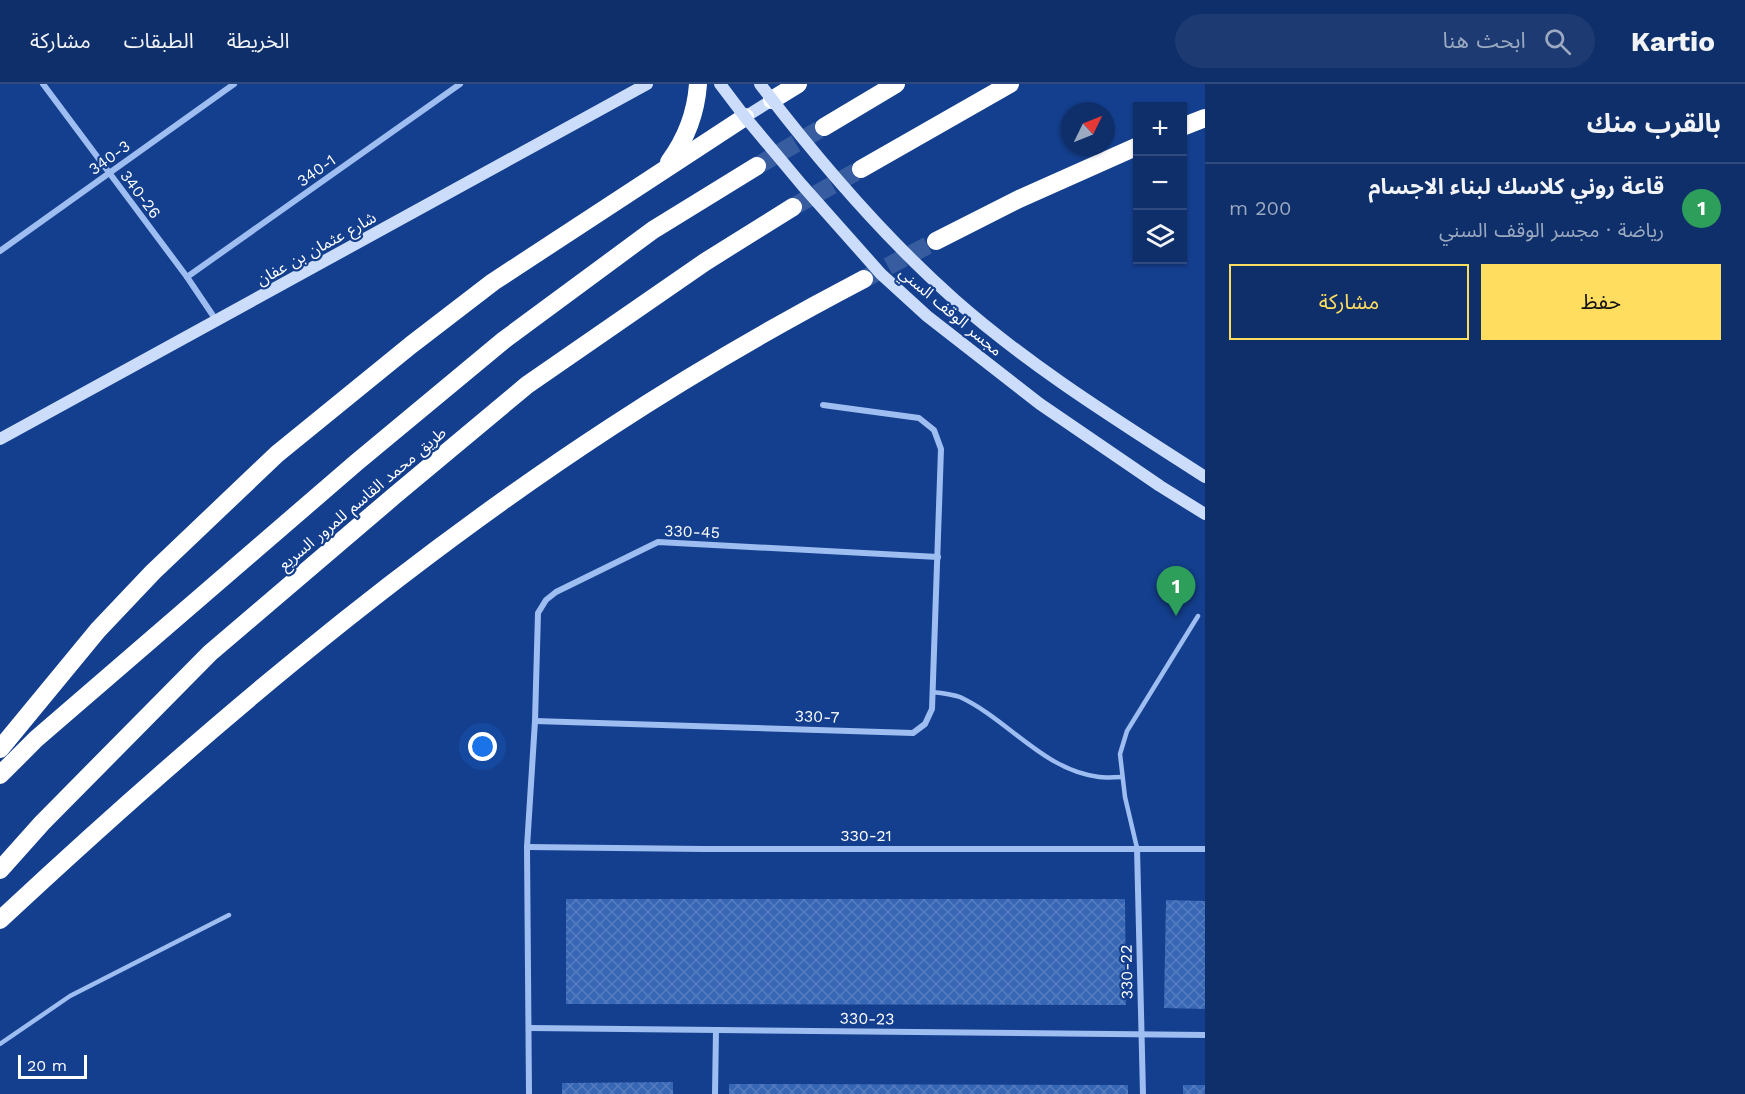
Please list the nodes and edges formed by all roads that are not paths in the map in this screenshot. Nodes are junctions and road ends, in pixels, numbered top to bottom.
1 (43, 84) edge
2 (234, 84) edge
3 (460, 84) edge
4 (647, 84) edge
5 (698, 84) edge
6 (720, 84) edge
7 (760, 84) edge
8 (798, 84) edge
9 (896, 84) edge
10 (1010, 84) edge
11 (772, 100) junction
12 (745, 117) junction
13 (1205, 118) edge
14 (1187, 125) edge
15 (824, 127) tunnel mouth
16 (1133, 148) edge
17 (758, 166) tunnel mouth
18 (664, 169) junction
19 (861, 169) tunnel mouth
20 (109, 174) junction
21 (793, 207) tunnel mouth
22 (936, 241) tunnel mouth
23 (0, 251) edge
24 (187, 277) junction
25 (864, 279) tunnel mouth
26 (217, 321) junction
27 (823, 405) dead end
28 (0, 439) edge
29 (1205, 477) edge
30 (1205, 514) edge
31 (938, 557) junction
32 (1198, 616) dead end
33 (933, 692) junction
34 (535, 721) junction
35 (0, 748) edge
36 (0, 775) edge
37 (1122, 777) junction
38 (527, 847) junction
39 (1137, 848) junction
40 (1205, 849) edge
41 (0, 870) edge
42 (228, 915) dead end
43 (0, 920) edge
44 (530, 1028) junction
45 (716, 1030) junction
46 (1141, 1035) junction
47 (1205, 1035) edge
48 (0, 1044) edge
49 (529, 1094) edge
50 (715, 1094) edge
51 (1143, 1094) edge

1 - 20 street, 340-26
2 - 20 street, 340-3
3 - 24 street, 340-1
4 - 26 street, شارع عثمان بن عفان
5 - 18 highway
6 - 12 street, مجسر الوقف السني, bridge
7 - 11 street, مجسر الوقف السني, bridge
8 - 11 highway
9 - 15 highway
10 - 19 highway
11 - 12 street
11 - 29 street, مجسر الوقف السني, bridge
12 - 18 highway
12 - 30 street, مجسر الوقف السني, bridge
13 - 14 highway
16 - 22 highway
17 - 36 highway, طريق محمد القاسم للمرور السريع
18 - 35 highway
20 - 23 street, 340-3
20 - 24 street, 340-26
21 - 41 highway, طريق محمد القاسم للمرور السريع
24 - 26 street, 340-26
25 - 43 highway
26 - 28 street, شارع عثمان بن عفان
27 - 31 street, 330-7
31 - 33 street, 330-7
31 - 34 street, 330-45
32 - 37 lane
33 - 34 street, 330-7
33 - 37 lane
34 - 38 street, 330-45
37 - 39 lane
38 - 39 street, 330-21
38 - 44 street, 330-45
39 - 40 street, 330-21
39 - 46 street, 330-22
42 - 48 lane
44 - 45 street, 330-23
44 - 49 street, 330-45
45 - 46 street, 330-23
45 - 50 street
46 - 47 street, 330-23
46 - 51 street, 330-22

